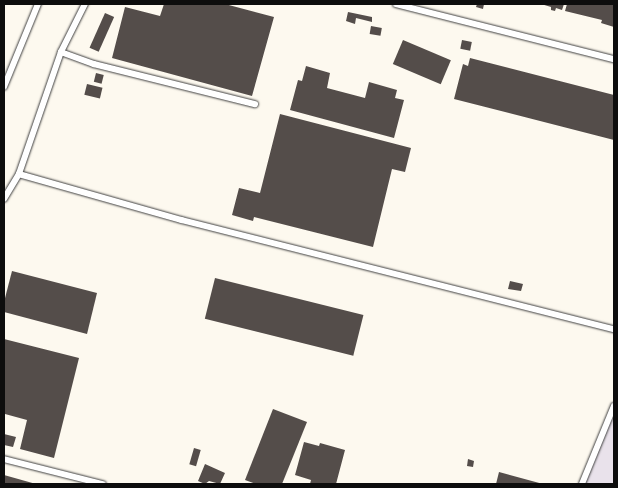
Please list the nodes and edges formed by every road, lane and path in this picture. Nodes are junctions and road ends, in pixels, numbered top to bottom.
1 (38, 4) edge
2 (85, 4) edge
3 (396, 4) edge
4 (61, 52) junction
5 (614, 59) edge
6 (4, 87) edge
7 (255, 104) dead end
8 (19, 174) junction
9 (4, 196) edge
10 (614, 329) edge
11 (614, 406) edge
12 (4, 460) edge
13 (103, 484) edge
14 (582, 484) edge

1 - 6 lane
2 - 4 lane
3 - 5 lane
4 - 7 lane
4 - 8 lane
8 - 9 lane
8 - 10 lane
11 - 14 lane
12 - 13 lane

